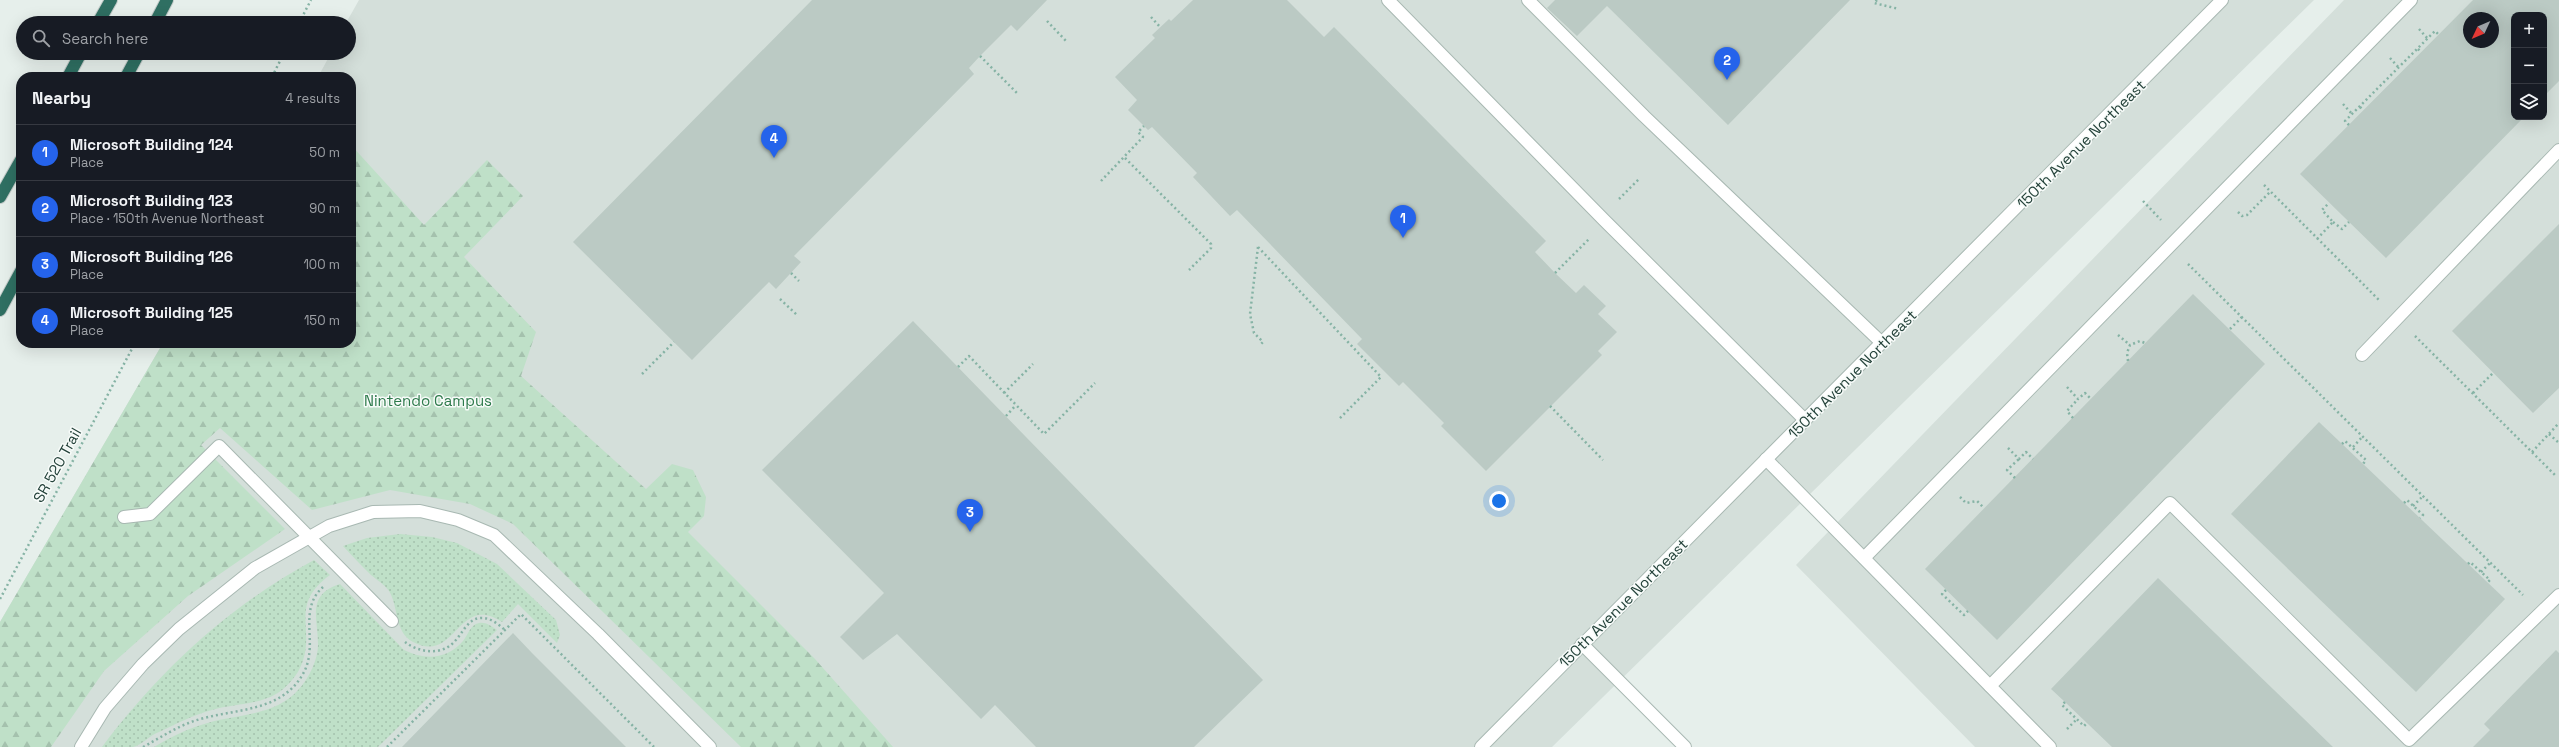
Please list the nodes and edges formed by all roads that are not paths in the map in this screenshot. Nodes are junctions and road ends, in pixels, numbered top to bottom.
1 (111, 0) edge
2 (167, 0) edge
3 (1388, 0) edge
4 (1528, 0) edge
5 (2222, 0) edge
6 (2410, 0) edge
7 (102, 16) edge
8 (159, 16) edge
9 (77, 60) edge
10 (135, 60) edge
11 (71, 72) edge
12 (129, 72) edge
13 (2559, 150) edge
14 (16, 169) edge
15 (0, 197) edge
16 (16, 280) edge
17 (0, 310) edge
18 (1882, 343) junction
19 (2362, 355) dead end
20 (1805, 420) junction
21 (1766, 459) junction
22 (124, 517) dead end
23 (309, 537) junction
24 (1864, 558) junction
25 (2559, 596) edge
26 (392, 621) road end
27 (1582, 644) junction
28 (1990, 686) junction
29 (2405, 743) edge
30 (81, 747) edge
31 (710, 747) edge
32 (1481, 747) edge
33 (1684, 747) edge
34 (2050, 747) edge

1 - 7 highway
2 - 8 highway
3 - 20 street
4 - 18 street
5 - 18 street, 150th Avenue Northeast
6 - 24 street
9 - 11 highway
10 - 12 highway
13 - 19 street
14 - 15 highway
16 - 17 highway
18 - 20 street, 150th Avenue Northeast
20 - 21 street, 150th Avenue Northeast
21 - 24 street
21 - 27 street, 150th Avenue Northeast
22 - 23 street
23 - 26 street
23 - 30 street
23 - 31 street
24 - 28 street
25 - 29 street
27 - 32 street, 150th Avenue Northeast
27 - 33 street
28 - 29 street
28 - 34 street

